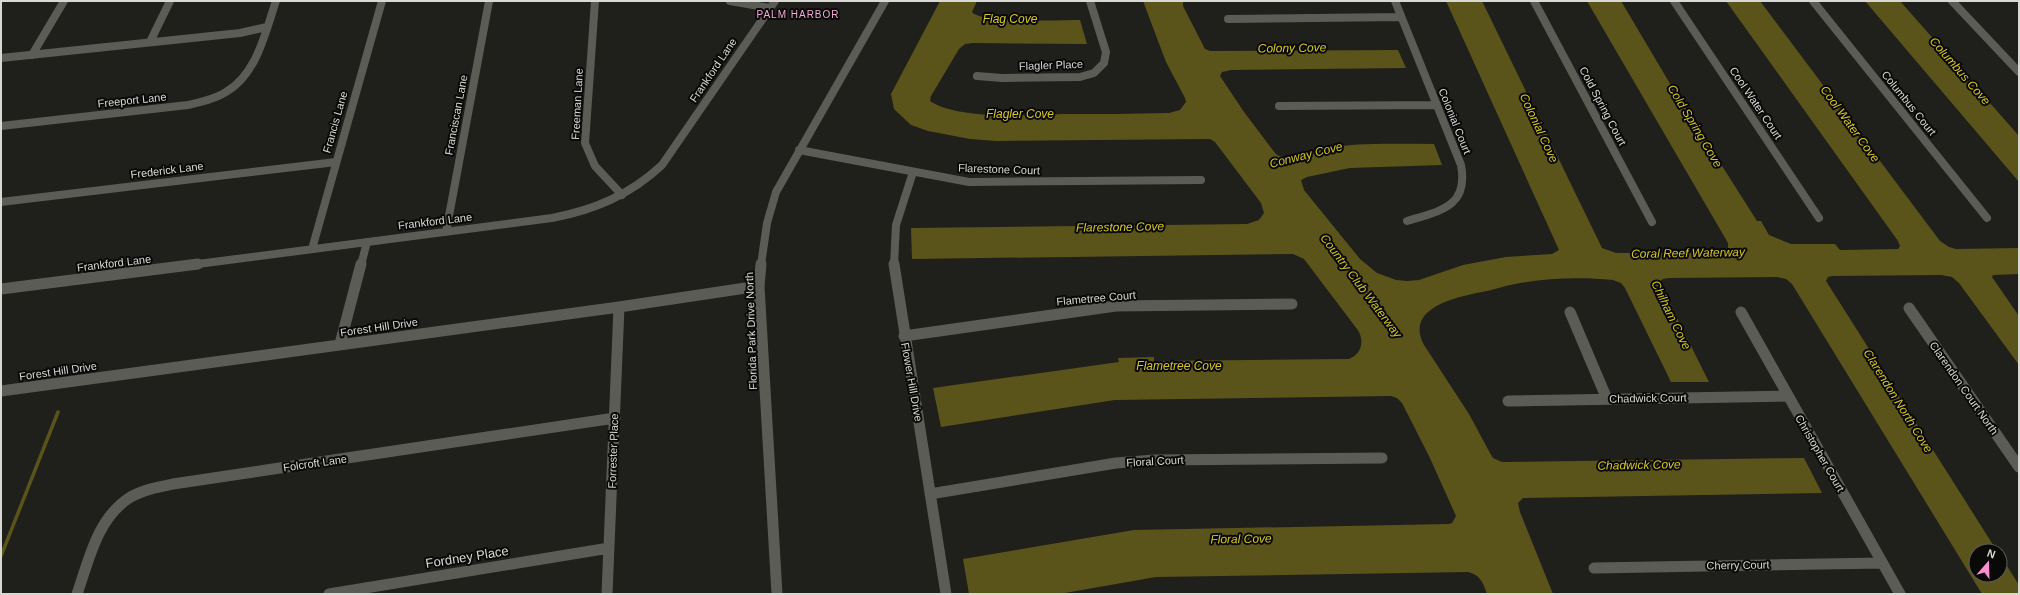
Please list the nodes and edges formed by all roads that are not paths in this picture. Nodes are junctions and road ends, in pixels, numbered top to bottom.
1 (64, 1) edge
2 (170, 1) edge
3 (276, 1) edge
4 (382, 1) edge
5 (489, 1) edge
6 (595, 1) edge
7 (730, 1) edge
8 (885, 1) edge
9 (1090, 1) edge
10 (1395, 1) edge
11 (1534, 1) edge
12 (1674, 1) edge
13 (1813, 1) edge
14 (1952, 1) edge
15 (772, 4) edge
16 (1401, 17) junction
17 (1228, 19) dead end
18 (267, 27) junction
19 (150, 42) junction
20 (32, 55) junction
21 (1, 58) edge
22 (2019, 72) edge
23 (978, 76) dead end
24 (1437, 105) junction
25 (1279, 106) dead end
26 (1, 126) edge
27 (799, 150) junction
28 (336, 162) junction
29 (913, 172) junction
30 (1201, 180) dead end
31 (622, 195) junction
32 (1, 202) edge
33 (1819, 218) dead end
34 (1987, 218) dead end
35 (1407, 221) dead end
36 (1652, 222) dead end
37 (446, 232) junction
38 (367, 242) junction
39 (312, 249) junction
40 (759, 286) junction
41 (1, 289) edge
42 (1292, 304) dead end
43 (619, 307) junction
44 (1909, 308) dead end
45 (1570, 312) dead end
46 (1741, 312) dead end
47 (904, 336) junction
48 (340, 344) junction
49 (1, 391) edge
50 (1788, 396) junction
51 (1607, 399) junction
52 (1508, 401) dead end
53 (615, 418) junction
54 (1382, 458) dead end
55 (2019, 467) edge
56 (930, 494) junction
57 (609, 548) junction
58 (1882, 563) junction
59 (1594, 568) dead end
60 (77, 594) edge
61 (329, 594) edge
62 (607, 594) edge
63 (777, 594) edge
64 (946, 594) edge
65 (1900, 594) edge

1 - 20 street
2 - 19 street
3 - 18 street, Freeport Lane
4 - 28 street, Francis Lane
5 - 37 street, Franciscan Lane
6 - 31 street, Freeman Lane
7 - 15 street
8 - 27 street, Florida Park Drive North
9 - 23 street, Flagler Place
10 - 16 street, Colonial Court
11 - 36 street, Cold Spring Court
12 - 33 street, Cool Water Court
13 - 34 street, Columbus Court
14 - 22 street
15 - 31 street, Frankford Lane
16 - 17 street
16 - 24 street, Colonial Court
18 - 19 street
18 - 26 street, Freeport Lane
19 - 20 street
20 - 21 street
24 - 25 street
24 - 35 street, Colonial Court
27 - 29 street, Flarestone Court
27 - 40 street, Florida Park Drive North
28 - 32 street, Frederick Lane
28 - 39 street, Francis Lane
29 - 30 street, Flarestone Court
29 - 47 street, Flower Hill Drive
31 - 37 street, Frankford Lane
37 - 38 street, Frankford Lane
38 - 39 street, Frankford Lane
38 - 48 street
39 - 41 street, Frankford Lane
40 - 43 street, Forest Hill Drive
40 - 63 street, Florida Park Drive North
42 - 47 street, Flametree Court
43 - 48 street, Forest Hill Drive
43 - 53 street, Forrester Place
44 - 55 street, Clarendon Court North
45 - 51 street
46 - 50 street, Christopher Court
47 - 56 street, Flower Hill Drive
48 - 49 street, Forest Hill Drive
50 - 51 street, Chadwick Court
50 - 58 street, Christopher Court
51 - 52 street, Chadwick Court
53 - 57 street, Forrester Place
53 - 60 street, Folcroft Lane
54 - 56 street, Floral Court
56 - 64 street, Flower Hill Drive
57 - 61 street, Fordney Place
57 - 62 street, Forrester Place
58 - 59 street, Cherry Court
58 - 65 street, Christopher Court

